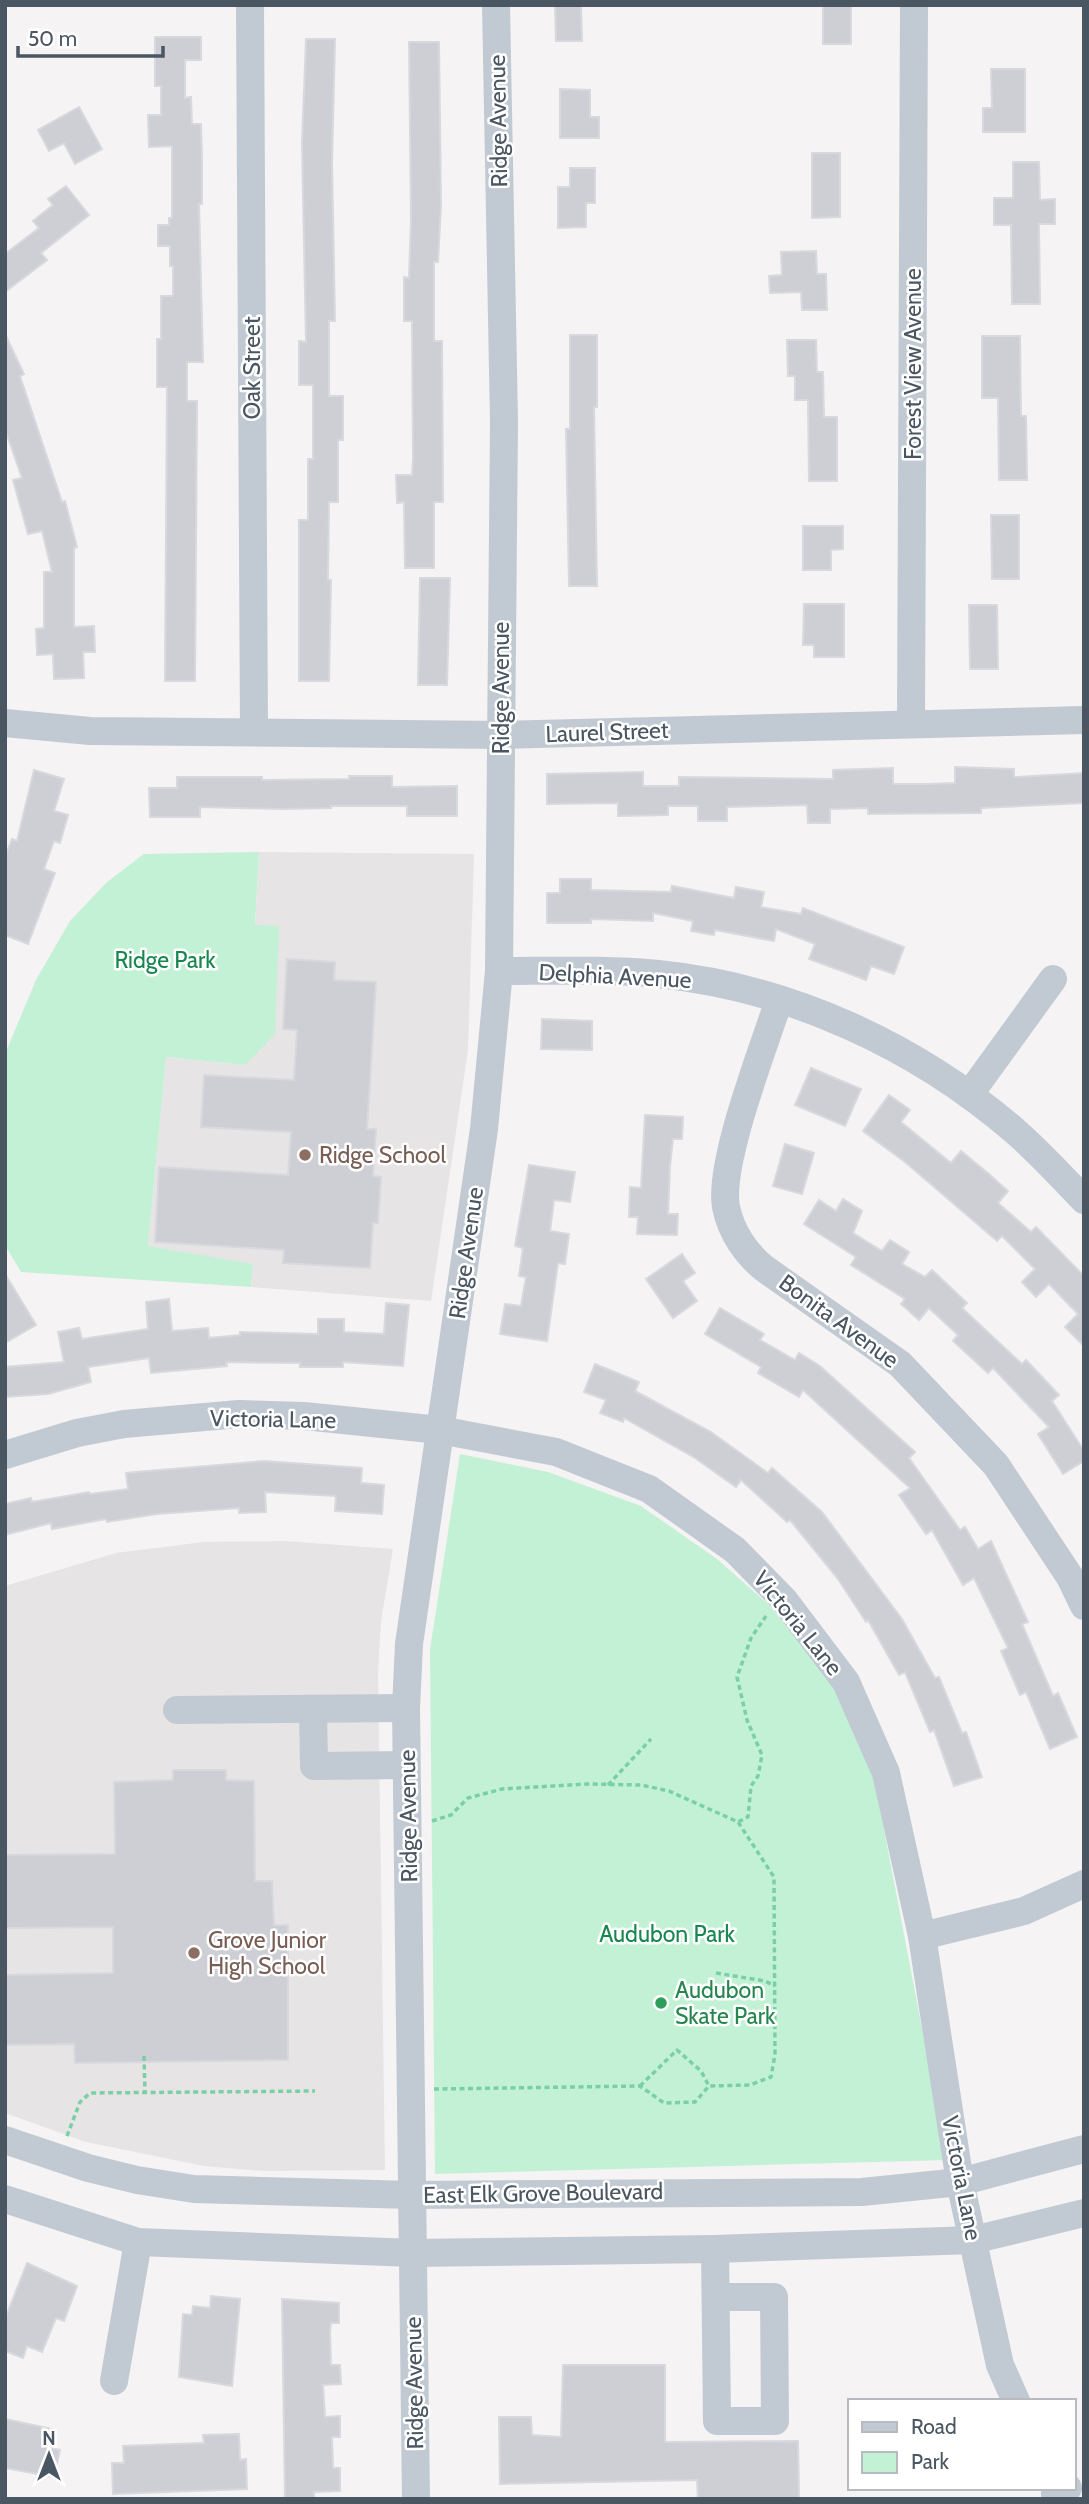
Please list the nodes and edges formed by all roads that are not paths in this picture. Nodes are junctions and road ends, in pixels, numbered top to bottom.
1 (250, 5) edge
2 (496, 5) edge
3 (914, 5) edge
4 (1084, 720) edge
5 (5, 723) edge
6 (911, 723) junction
7 (254, 731) junction
8 (501, 735) junction
9 (499, 971) junction
10 (1052, 979) dead end
11 (779, 1000) junction
12 (969, 1095) junction
13 (1084, 1200) edge
14 (440, 1430) junction
15 (5, 1455) edge
16 (1084, 1606) edge
17 (406, 1708) junction
18 (313, 1709) junction
19 (177, 1710) dead end
20 (406, 1765) junction
21 (1084, 1884) edge
22 (922, 1936) junction
23 (5, 2140) edge
24 (1084, 2149) edge
25 (960, 2182) junction
26 (412, 2194) junction
27 (5, 2199) edge
28 (1084, 2213) edge
29 (973, 2239) junction
30 (138, 2242) junction
31 (715, 2249) junction
32 (412, 2253) junction
33 (716, 2297) junction
34 (114, 2381) dead end
35 (1015, 2399) edge
36 (416, 2499) edge

1 - 7 street, Oak Street
2 - 8 street, Ridge Avenue
3 - 6 street, Forest View Avenue
4 - 6 street, Laurel Street
5 - 7 street, Laurel Street
6 - 8 street, Laurel Street
7 - 8 street, Laurel Street
8 - 9 street, Ridge Avenue
9 - 11 street, Delphia Avenue
9 - 14 street, Ridge Avenue
10 - 12 street
11 - 12 street, Delphia Avenue
11 - 16 street, Bonita Avenue
12 - 13 street, Delphia Avenue
14 - 15 street, Victoria Lane
14 - 17 street, Ridge Avenue
14 - 22 street, Victoria Lane
17 - 18 street
17 - 20 street, Ridge Avenue
18 - 19 street
18 - 20 street
20 - 26 street, Ridge Avenue
21 - 22 street
22 - 25 street, Victoria Lane
23 - 26 street, East Elk Grove Boulevard
24 - 25 street, East Elk Grove Boulevard
25 - 26 street, East Elk Grove Boulevard
25 - 29 street, Victoria Lane
26 - 32 street, Ridge Avenue
27 - 30 street
28 - 29 street
29 - 31 street
29 - 35 street, Victoria Lane
30 - 32 street
30 - 34 street
31 - 32 street
31 - 33 street
32 - 36 street, Ridge Avenue
33 - 33 street

